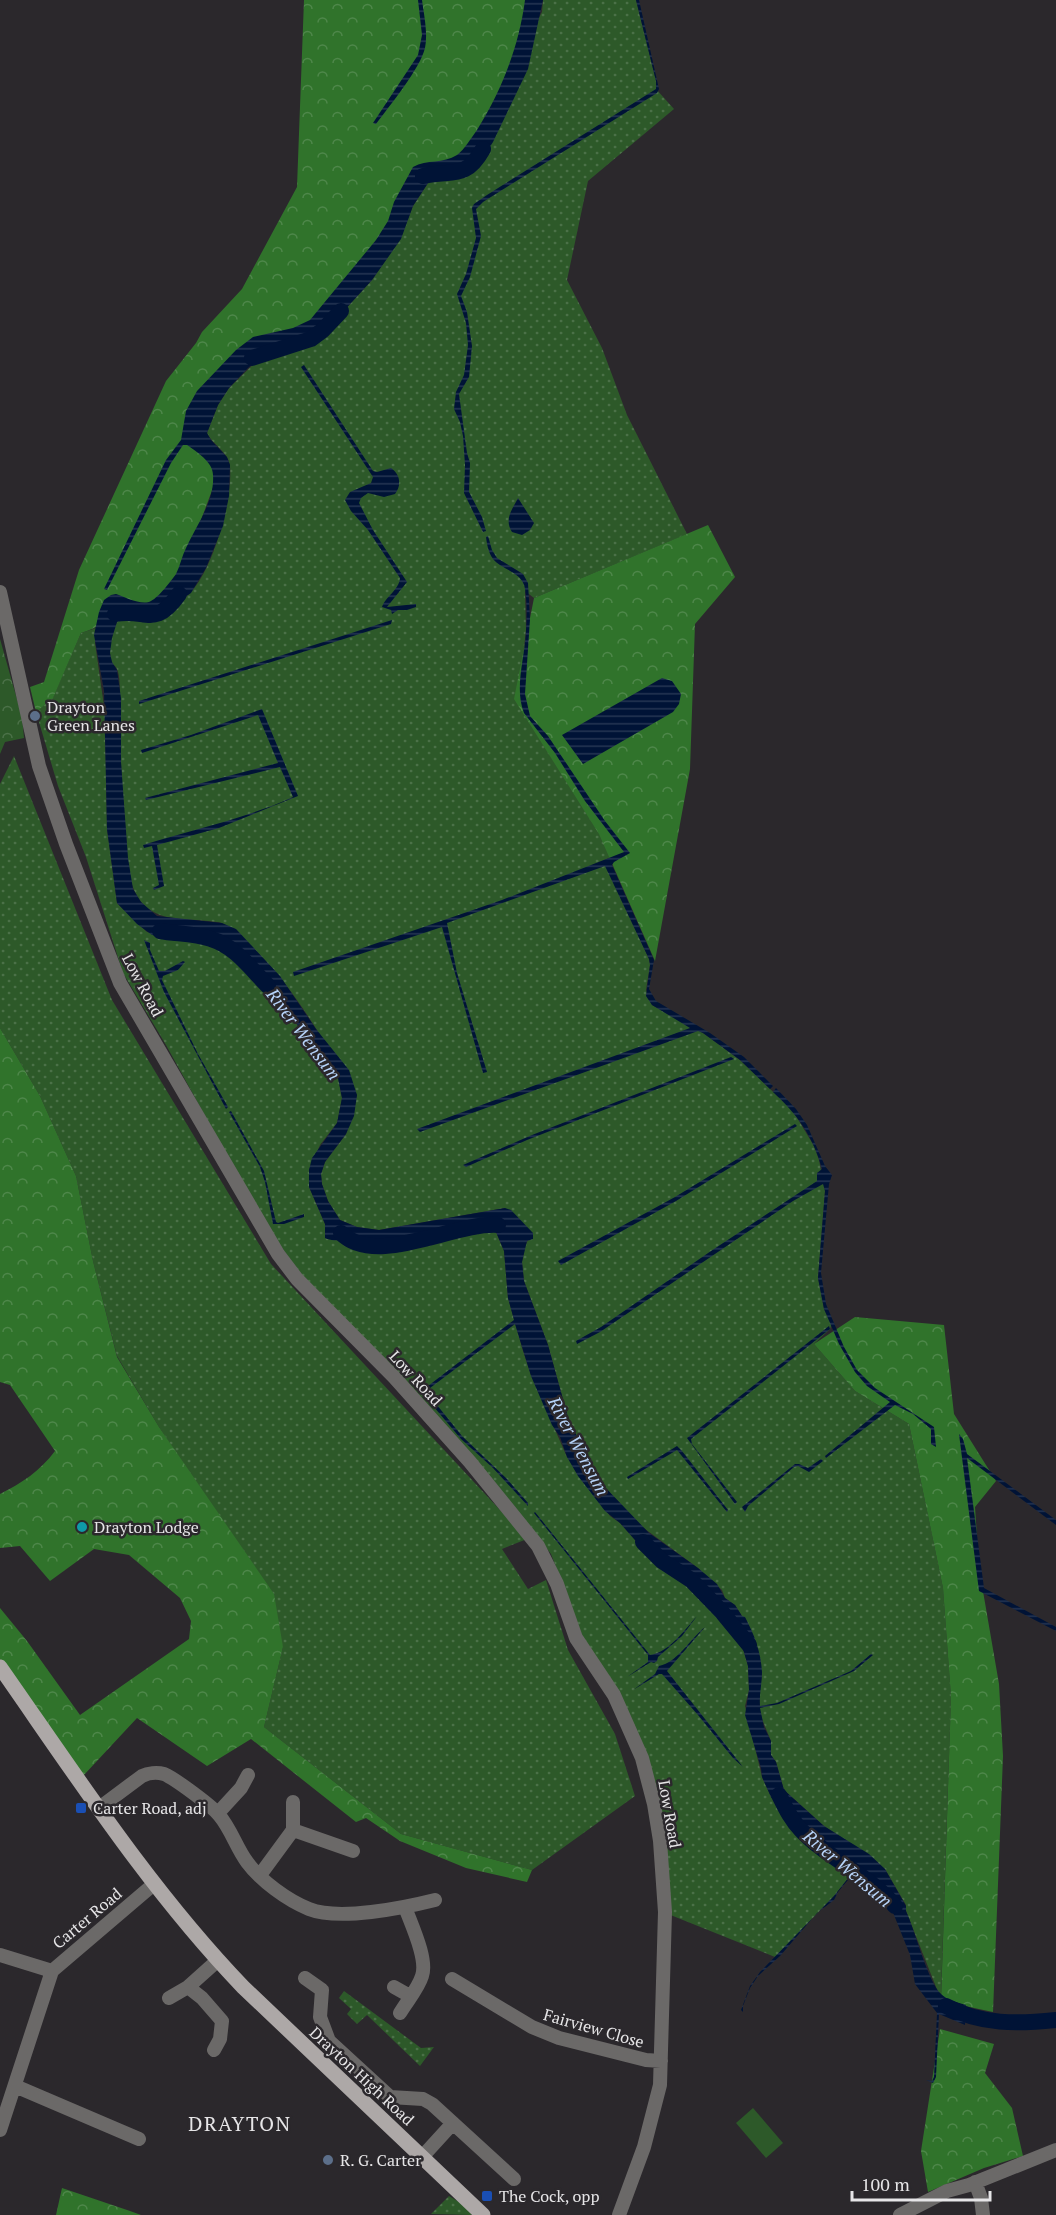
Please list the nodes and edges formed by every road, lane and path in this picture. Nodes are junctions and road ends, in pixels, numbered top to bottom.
1 (0, 591) edge
2 (0, 1667) edge
3 (248, 1775) dead end
4 (293, 1802) dead end
5 (99, 1808) junction
6 (218, 1813) junction
7 (293, 1830) junction
8 (353, 1851) dead end
9 (260, 1875) junction
10 (154, 1884) junction
11 (435, 1900) dead end
12 (405, 1907) junction
13 (0, 1955) edge
14 (217, 1961) junction
15 (52, 1971) junction
16 (305, 1978) dead end
17 (454, 1986) dead end
18 (188, 1987) junction
19 (394, 1987) dead end
20 (410, 1996) junction
21 (169, 1998) dead end
22 (400, 2013) dead end
23 (214, 2050) dead end
24 (661, 2061) junction
25 (15, 2086) junction
26 (453, 2123) junction
27 (0, 2130) edge
28 (139, 2139) dead end
29 (1056, 2150) edge
30 (422, 2157) junction
31 (513, 2179) dead end
32 (975, 2182) junction
33 (483, 2215) edge
34 (620, 2215) edge
35 (900, 2215) edge
36 (983, 2215) edge

1 - 24 street, Low Road
2 - 5 main road, Drayton High Road
3 - 6 street
4 - 7 street
5 - 6 street
5 - 10 main road, Drayton High Road
6 - 9 street
7 - 8 street
7 - 9 street
9 - 12 street
10 - 14 main road, Drayton High Road
10 - 15 street, Carter Road
11 - 12 street
12 - 20 street
13 - 15 street
14 - 18 street
14 - 30 main road, Drayton High Road
15 - 25 street, Carter Road
16 - 26 street
17 - 24 street, Fairview Close
18 - 21 street
18 - 23 street
19 - 20 street
20 - 22 street
24 - 34 street, Low Road
25 - 27 street, Carter Road
25 - 28 street
26 - 30 street
26 - 31 street
29 - 32 street
30 - 33 main road, Drayton High Road
32 - 35 street
32 - 36 street

